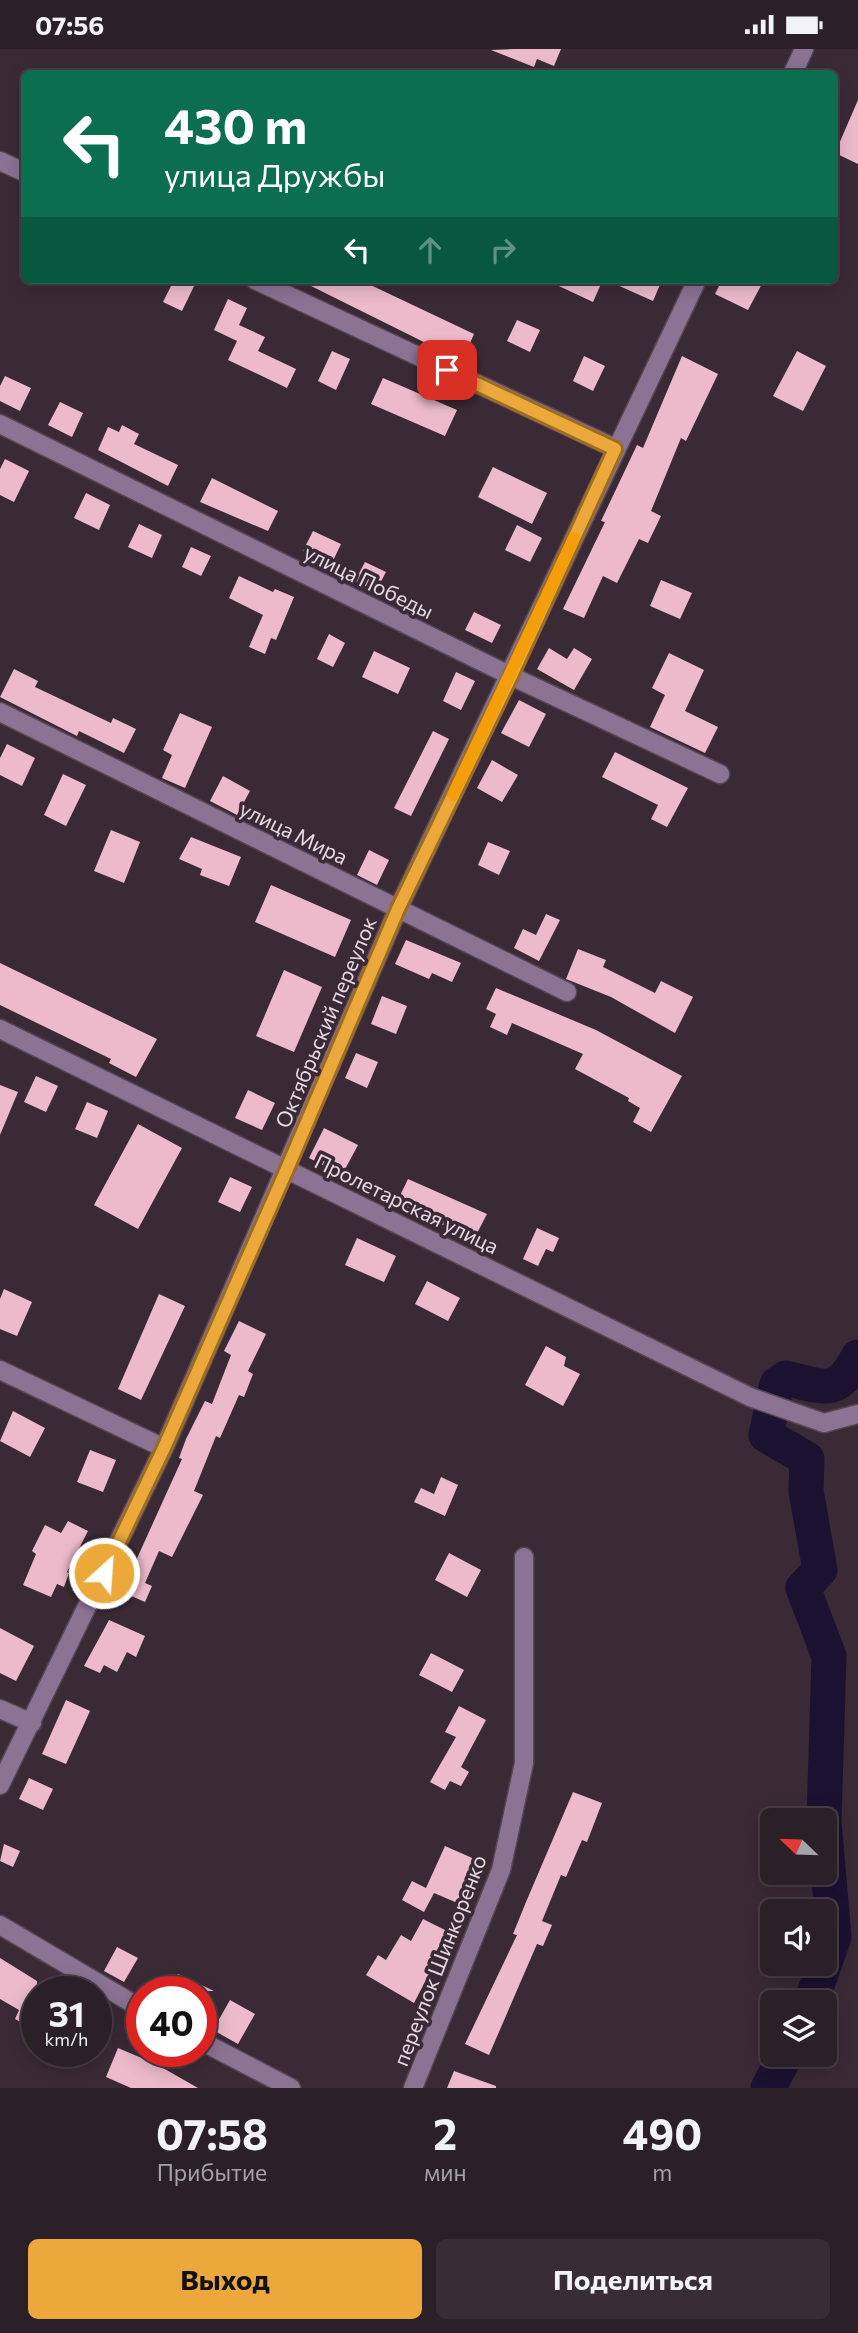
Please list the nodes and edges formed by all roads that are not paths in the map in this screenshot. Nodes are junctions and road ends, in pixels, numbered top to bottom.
1 (804, 49) edge
2 (794, 70) edge
3 (0, 161) edge
4 (21, 171) edge
5 (264, 284) edge
6 (695, 284) edge
7 (0, 424) edge
8 (615, 449) junction
9 (511, 676) junction
10 (0, 712) edge
11 (720, 774) dead end
12 (398, 909) junction
13 (567, 992) dead end
14 (0, 1029) edge
15 (287, 1169) junction
16 (0, 1370) edge
17 (858, 1414) edge
18 (164, 1448) junction
19 (524, 1557) dead end
20 (0, 1709) edge
21 (32, 1723) junction
22 (0, 1785) edge
23 (0, 1926) edge
24 (126, 2000) edge
25 (217, 2049) edge
26 (290, 2088) edge
27 (413, 2088) edge

1 - 2 street
3 - 4 street
5 - 8 street
6 - 8 street, Октябрьский переулок
7 - 9 street, улица Победы
8 - 9 street, Октябрьский переулок
9 - 11 street, улица Победы
9 - 12 street, Октябрьский переулок
10 - 12 street, улица Мира
12 - 13 street, улица Мира
12 - 15 street, Октябрьский переулок
14 - 15 street, Пролетарская улица
15 - 17 street, Пролетарская улица
15 - 18 street, Октябрьский переулок
16 - 18 street
18 - 21 street, Октябрьский переулок
19 - 27 street, переулок Шинкоренко
20 - 21 street
21 - 22 street, Октябрьский переулок
23 - 24 street
25 - 26 street

